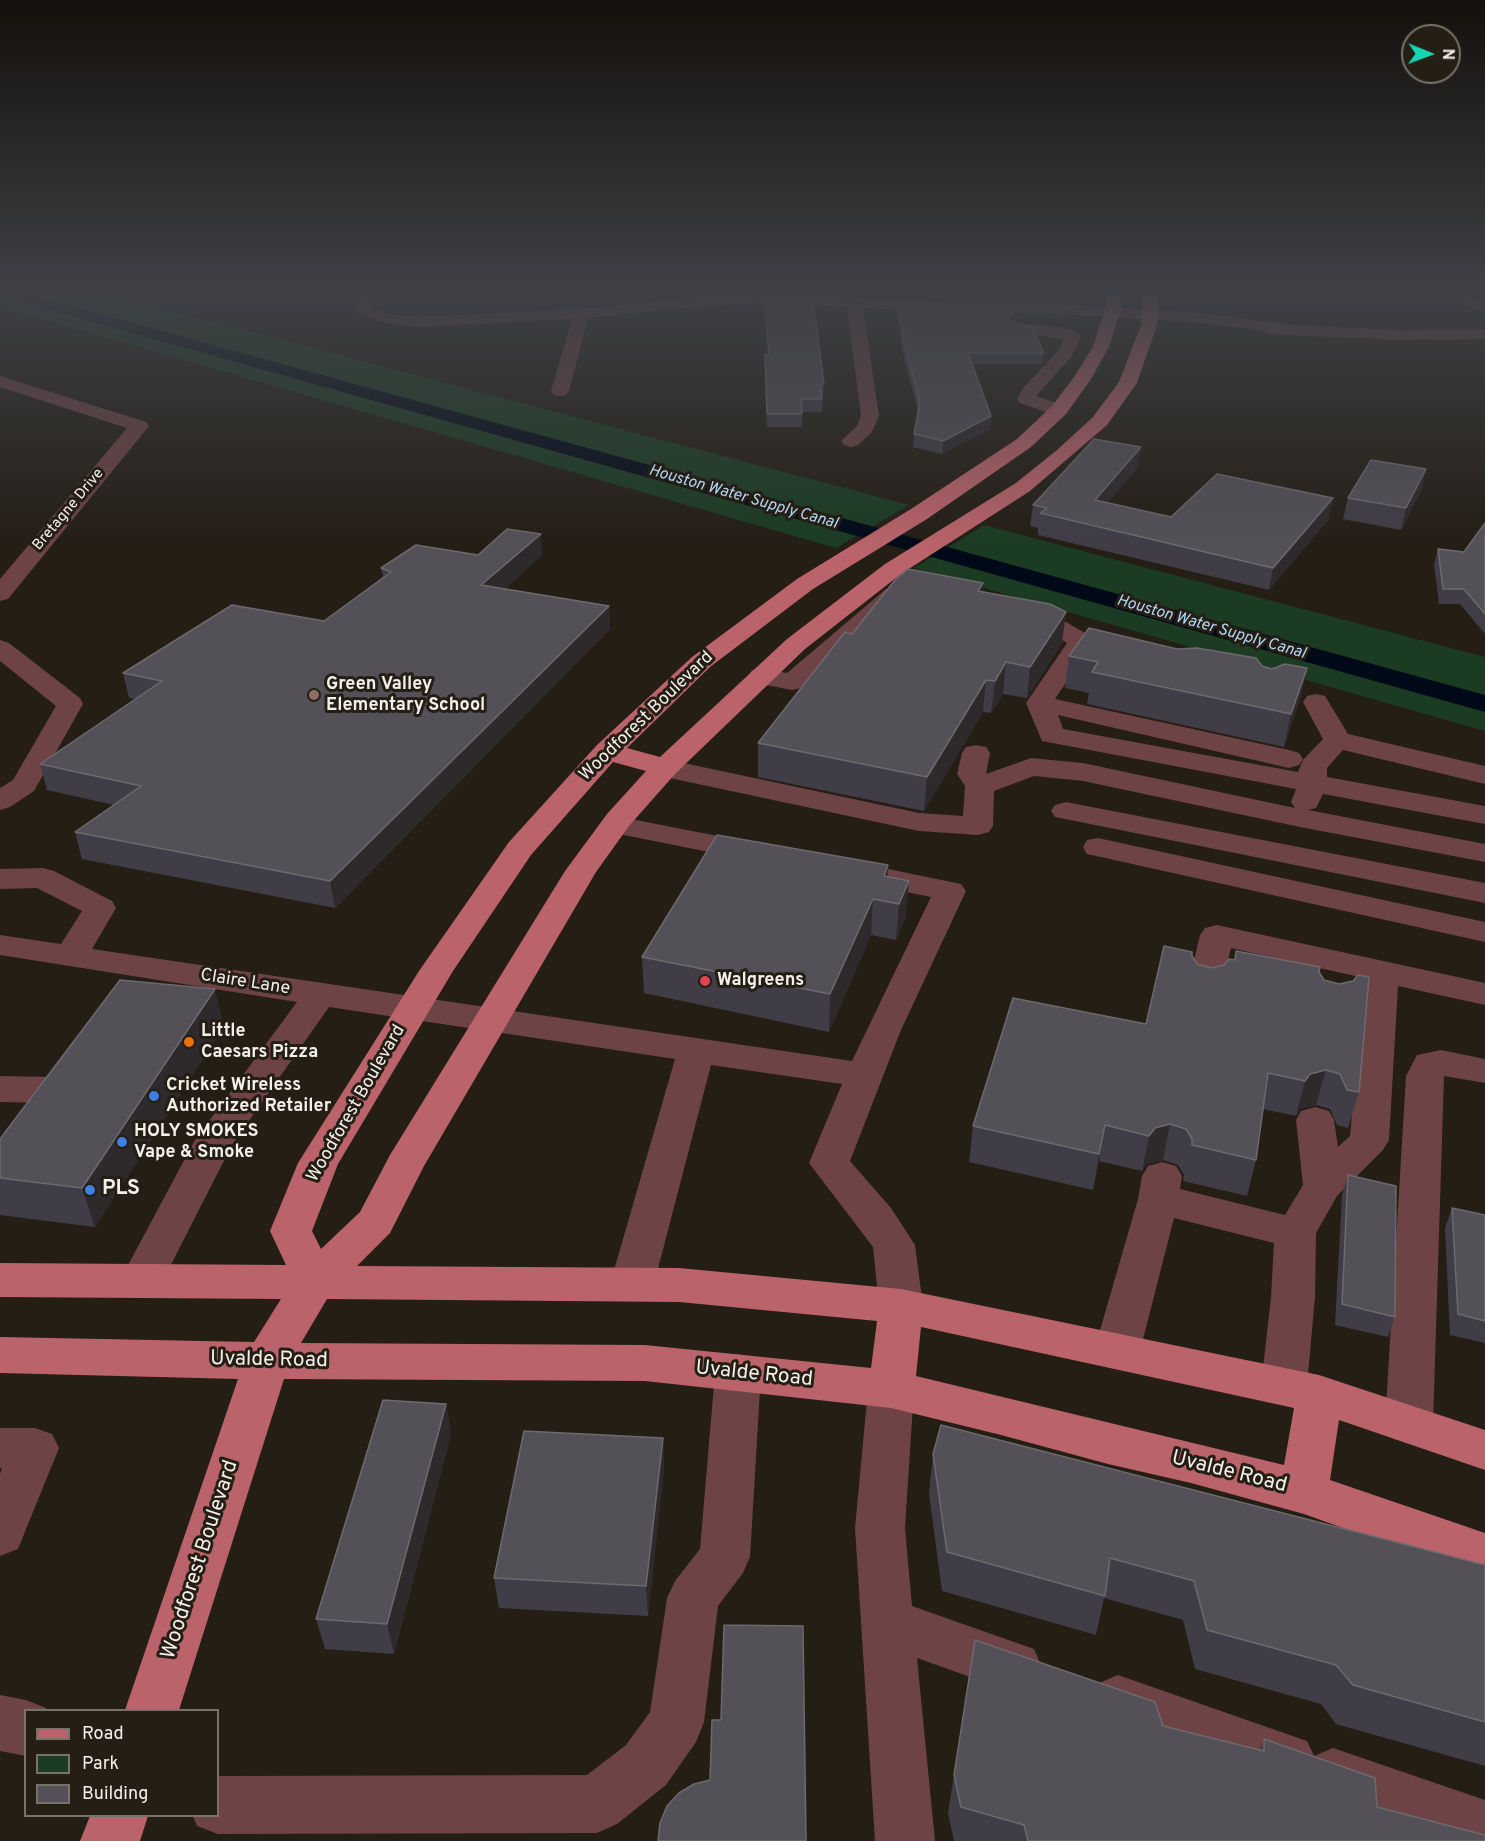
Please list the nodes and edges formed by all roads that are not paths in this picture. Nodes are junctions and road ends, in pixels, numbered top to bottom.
1 (564, 377) edge
2 (865, 377) edge
3 (1043, 377) edge
4 (1083, 377) edge
5 (1130, 377) edge
6 (0, 381) edge
7 (560, 391) dead end
8 (1059, 410) junction
9 (851, 441) dead end
10 (912, 591) edge
11 (0, 594) edge
12 (1004, 608) edge
13 (1081, 641) junction
14 (0, 648) edge
15 (1142, 663) edge
16 (761, 676) junction
17 (1316, 702) dead end
18 (1337, 740) junction
19 (607, 751) junction
20 (976, 753) dead end
21 (665, 768) junction
22 (1313, 775) junction
23 (1485, 775) edge
24 (980, 786) junction
25 (0, 801) edge
26 (1066, 811) dead end
27 (1485, 815) edge
28 (1300, 818) junction
29 (615, 825) junction
30 (1098, 847) dead end
31 (1282, 852) junction
32 (1485, 853) edge
33 (788, 859) edge
34 (835, 868) edge
35 (0, 879) edge
36 (1481, 884) edge
37 (1280, 888) junction
38 (1485, 932) edge
39 (5, 954) edge
40 (70, 957) junction
41 (1338, 961) junction
42 (1382, 972) junction
43 (1204, 989) edge
44 (1332, 994) edge
45 (1485, 994) edge
46 (320, 995) junction
47 (412, 1009) junction
48 (489, 1020) junction
49 (696, 1050) junction
50 (1485, 1071) edge
51 (865, 1075) junction
52 (0, 1089) edge
53 (1315, 1120) dead end
54 (26, 1124) edge
55 (1323, 1186) junction
56 (1295, 1233) junction
57 (0, 1280) edge
58 (142, 1280) junction
59 (315, 1281) junction
60 (632, 1284) junction
61 (901, 1306) junction
62 (1117, 1351) junction
63 (0, 1355) edge
64 (267, 1361) junction
65 (738, 1373) junction
66 (891, 1389) junction
67 (1302, 1390) junction
68 (1409, 1424) junction
69 (0, 1448) edge
70 (1485, 1450) edge
71 (1304, 1492) junction
72 (0, 1533) edge
73 (1485, 1556) edge
74 (888, 1623) junction
75 (152, 1709) edge
76 (0, 1723) edge
77 (24, 1728) edge
78 (219, 1805) edge
79 (117, 1817) edge
80 (1479, 1827) dead end
81 (110, 1841) edge
82 (905, 1841) edge

1 - 7 street
2 - 9 street
3 - 8 street
4 - 8 main road, Woodforest Boulevard
5 - 16 main road, Woodforest Boulevard
6 - 11 street, Bretagne Drive
8 - 19 main road, Woodforest Boulevard
10 - 16 street
12 - 13 street
13 - 15 street
13 - 22 street
14 - 25 street
16 - 21 main road, Woodforest Boulevard
17 - 18 street
18 - 22 street
18 - 23 street
19 - 21 main road
19 - 47 main road, Woodforest Boulevard
20 - 24 street
21 - 24 street
21 - 29 main road, Woodforest Boulevard
22 - 27 street
22 - 28 street
24 - 28 street
26 - 31 street
28 - 31 street
28 - 32 street
29 - 33 street
29 - 48 main road, Woodforest Boulevard
30 - 37 street
31 - 36 street
31 - 37 street
34 - 51 street
35 - 40 street
37 - 38 street
39 - 40 street, Claire Lane
40 - 46 street, Claire Lane
41 - 42 street
41 - 43 street
41 - 44 street
42 - 45 street
42 - 55 street
46 - 47 street, Claire Lane
46 - 58 street
47 - 48 street, Claire Lane
47 - 59 main road, Woodforest Boulevard
48 - 49 street, Claire Lane
48 - 59 main road, Woodforest Boulevard
49 - 51 street, Claire Lane
49 - 60 street
50 - 68 street
51 - 61 street
52 - 54 street
53 - 55 street
55 - 56 street
56 - 62 street
56 - 67 street
57 - 58 main road
58 - 59 main road
59 - 60 main road
59 - 64 main road, Woodforest Boulevard
60 - 61 main road
61 - 62 main road
61 - 66 main road
62 - 67 main road
63 - 64 main road, Uvalde Road
64 - 65 main road, Uvalde Road
64 - 75 main road, Woodforest Boulevard
65 - 66 main road, Uvalde Road
65 - 78 street
66 - 71 main road, Uvalde Road
66 - 74 street
67 - 68 main road
67 - 71 main road
68 - 70 main road
69 - 72 street
71 - 73 main road, Uvalde Road
74 - 80 street
74 - 82 street
76 - 77 street
79 - 81 main road

